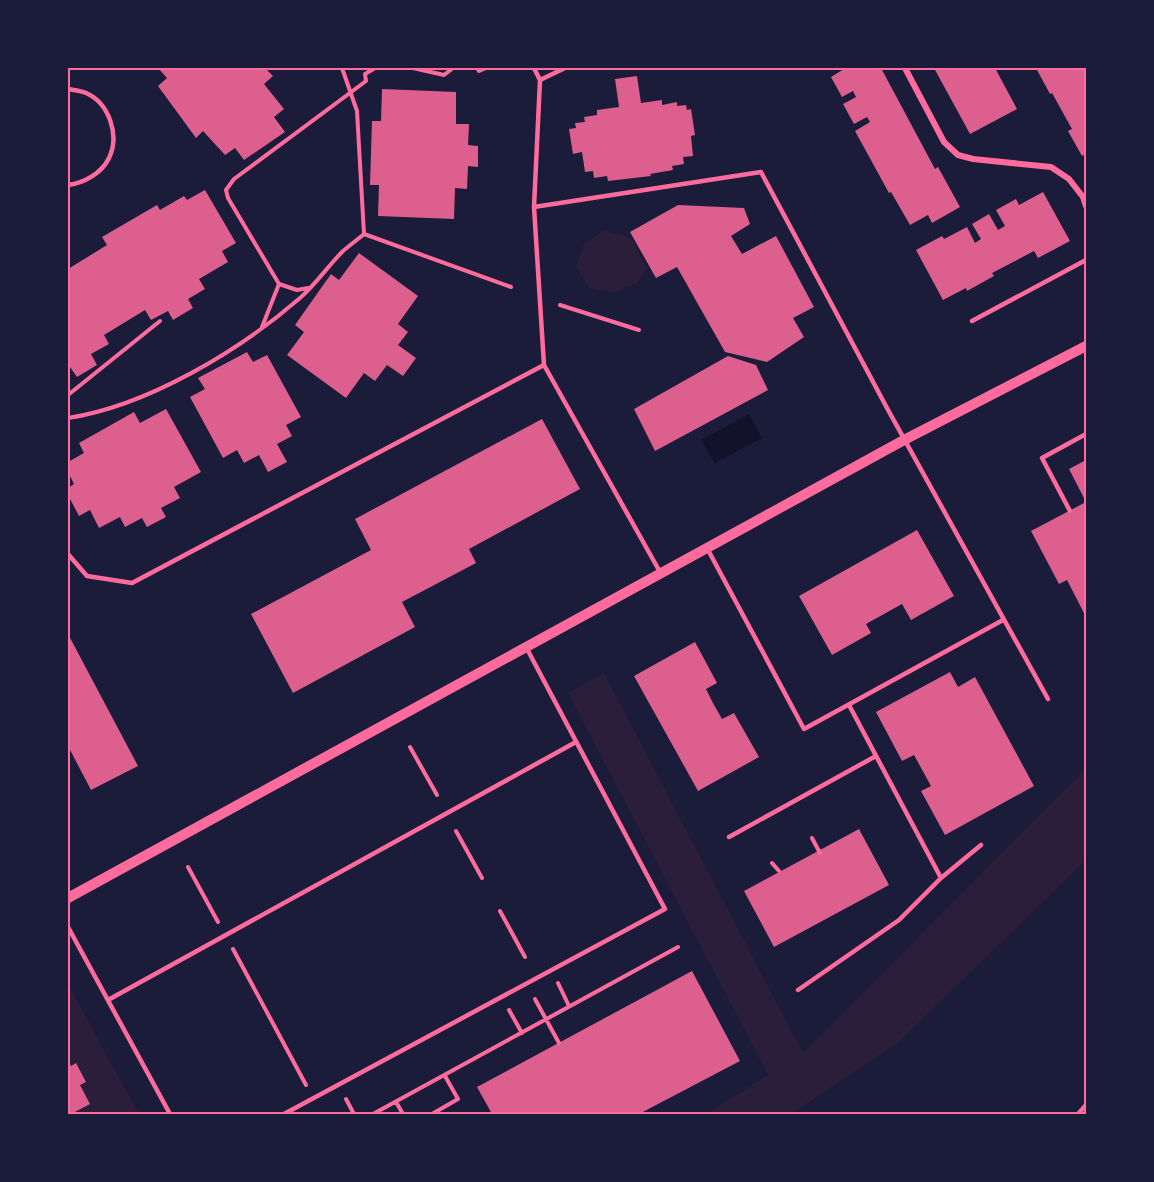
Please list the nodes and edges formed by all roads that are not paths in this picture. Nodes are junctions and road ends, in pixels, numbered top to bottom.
1 (534, 68) edge
2 (565, 68) edge
3 (905, 68) edge
4 (540, 80) junction
5 (68, 89) edge
6 (68, 185) edge
7 (1086, 206) edge
8 (534, 207) junction
9 (1086, 260) edge
10 (972, 321) dead end
11 (1086, 346) edge
12 (544, 365) junction
13 (1086, 434) edge
14 (904, 440) junction
15 (1070, 511) dead end
16 (707, 548) junction
17 (68, 554) edge
18 (661, 574) junction
19 (1003, 620) junction
20 (526, 647) junction
21 (1048, 699) dead end
22 (849, 705) junction
23 (576, 742) junction
24 (876, 756) junction
25 (729, 837) dead end
26 (981, 845) dead end
27 (941, 878) junction
28 (68, 898) edge
29 (68, 927) edge
30 (798, 990) dead end
31 (108, 1000) junction
32 (1086, 1105) edge
33 (170, 1114) edge
34 (284, 1114) edge
35 (1078, 1114) edge

1 - 4 lane
2 - 4 lane
3 - 7 street
4 - 8 lane
5 - 6 lane
8 - 12 lane
8 - 14 lane
9 - 10 lane
11 - 14 street
12 - 17 lane
12 - 18 lane
13 - 15 lane
14 - 16 street
14 - 19 lane
16 - 18 street
16 - 22 lane
18 - 20 street
19 - 21 lane
19 - 22 lane
20 - 23 lane
20 - 28 street
22 - 24 lane
23 - 31 lane
23 - 34 lane
24 - 25 lane
24 - 27 lane
26 - 27 lane
27 - 30 lane
29 - 31 lane
31 - 33 lane
32 - 35 lane

